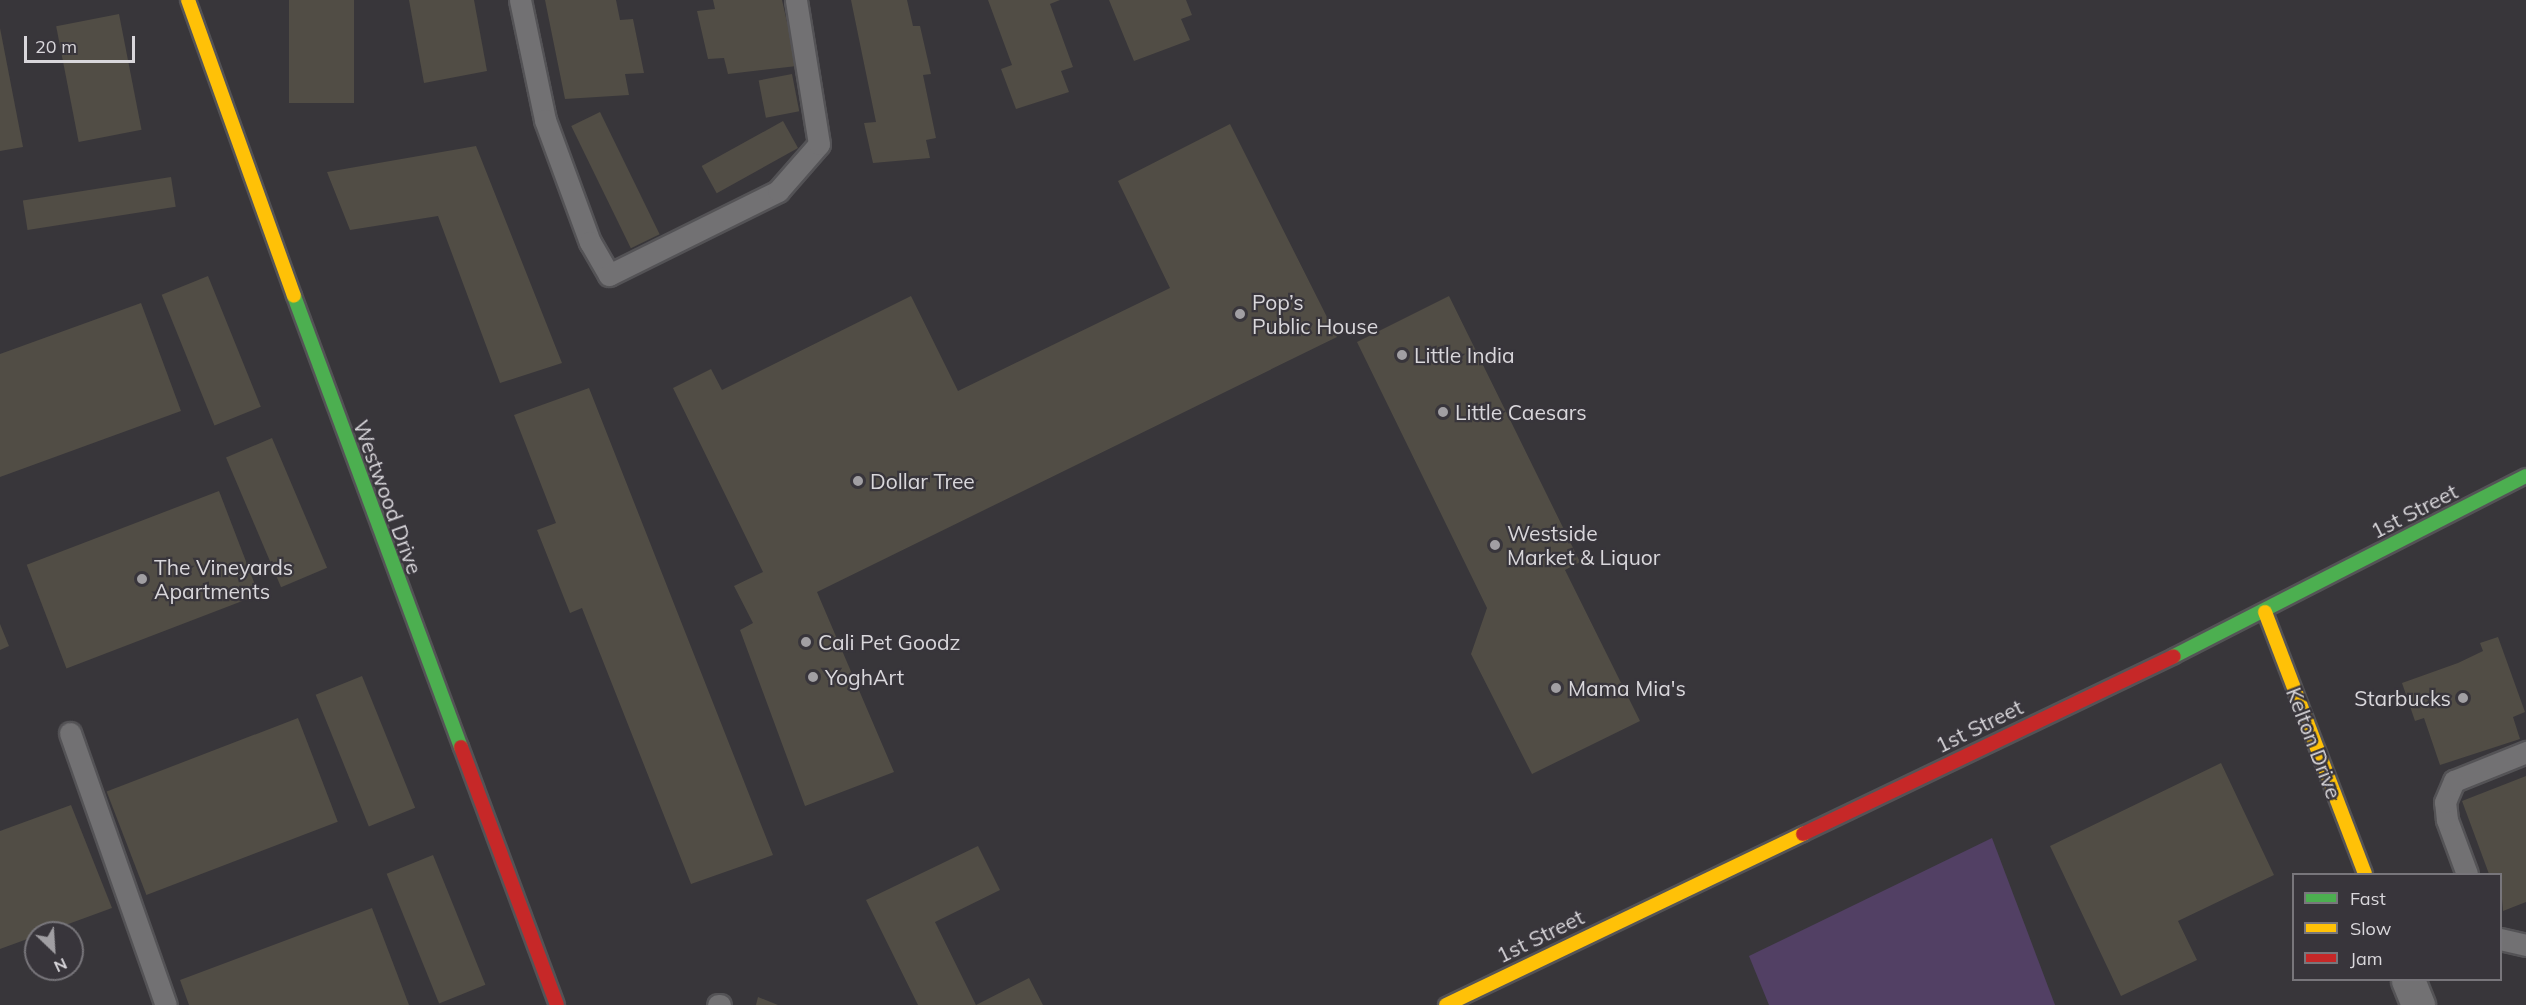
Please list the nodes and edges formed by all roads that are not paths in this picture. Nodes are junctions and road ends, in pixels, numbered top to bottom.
1 (188, 0) edge
2 (520, 0) edge
3 (796, 0) edge
4 (2526, 476) edge
5 (2265, 612) junction
6 (69, 733) dead end
7 (2526, 752) edge
8 (2365, 873) edge
9 (2467, 873) edge
10 (2502, 939) edge
11 (2526, 945) edge
12 (2408, 981) edge
13 (166, 1005) edge
14 (557, 1005) edge
15 (1446, 1005) edge
16 (2418, 1005) edge

1 - 14 street, Westwood Drive
2 - 3 lane
4 - 5 street, 1st Street
5 - 8 street, Kelton Drive
5 - 15 street, 1st Street
6 - 13 lane
7 - 9 lane
10 - 11 lane
12 - 16 street

